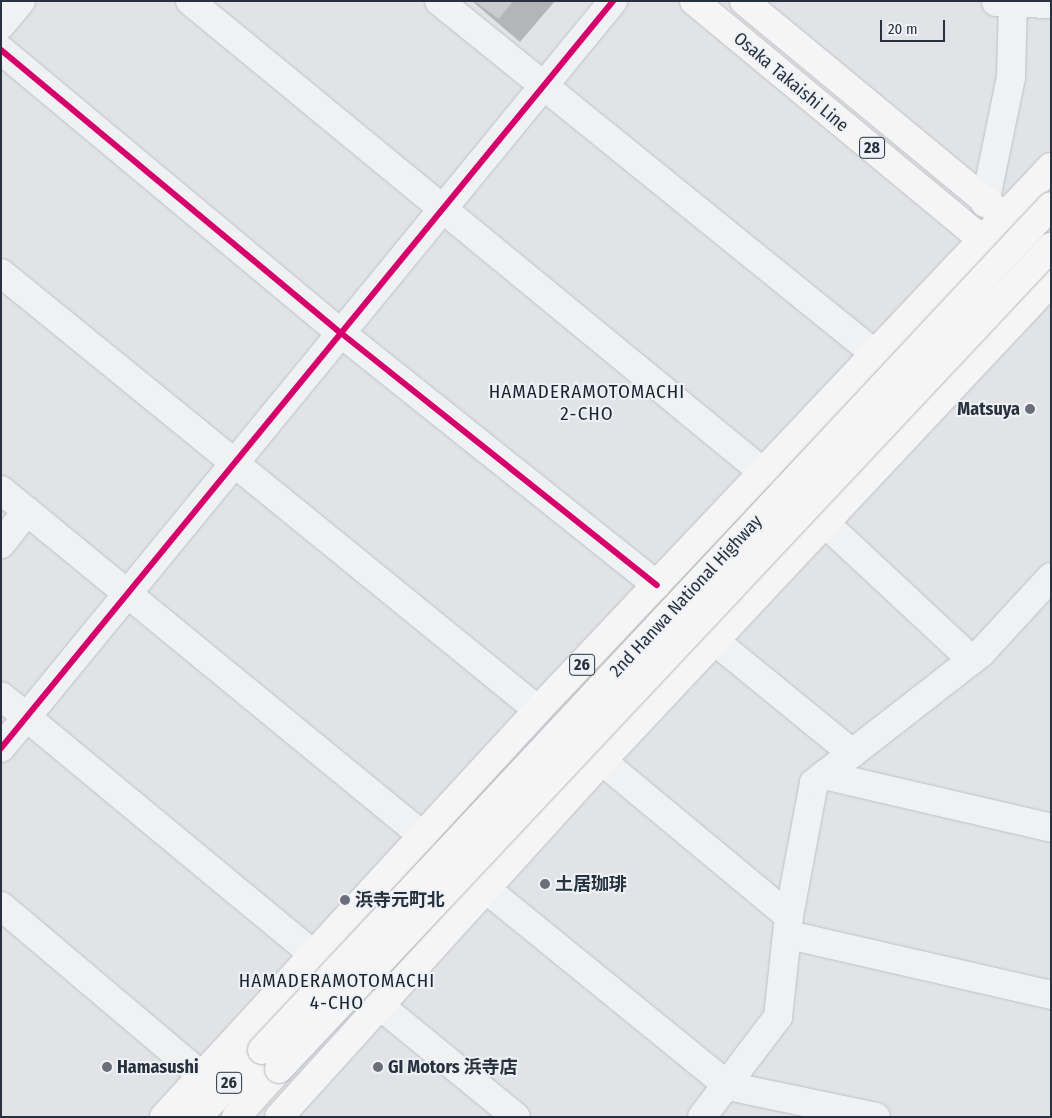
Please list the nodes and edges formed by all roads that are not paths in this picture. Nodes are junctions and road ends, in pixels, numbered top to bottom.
1 (21, 1) edge
2 (190, 1) edge
3 (439, 1) edge
4 (613, 1) edge
5 (694, 1) edge
6 (744, 1) edge
7 (1006, 2) edge
8 (1051, 4) edge
9 (1, 25) edge
10 (1, 50) edge
11 (544, 88) junction
12 (1051, 167) edge
13 (1051, 206) edge
14 (444, 208) junction
15 (994, 210) junction
16 (982, 239) junction
17 (1051, 246) edge
18 (1051, 254) edge
19 (1, 273) edge
20 (1048, 288) edge
21 (341, 332) junction
22 (875, 354) junction
23 (237, 465) junction
24 (764, 473) junction
25 (1, 490) edge
26 (27, 511) junction
27 (825, 523) junction
28 (1, 544) edge
29 (1051, 577) edge
30 (657, 585) junction
31 (129, 594) junction
32 (716, 642) junction
33 (972, 660) junction
34 (1, 696) edge
35 (538, 710) junction
36 (27, 716) junction
37 (1, 748) edge
38 (852, 753) junction
39 (602, 761) junction
40 (824, 775) junction
41 (1051, 828) edge
42 (423, 836) junction
43 (486, 889) junction
44 (1, 906) edge
45 (789, 925) junction
46 (314, 955) junction
47 (1051, 995) edge
48 (378, 1004) junction
49 (270, 1060) junction
50 (201, 1075) junction
51 (728, 1086) junction
52 (164, 1117) edge
53 (197, 1117) edge
54 (236, 1117) edge
55 (279, 1117) edge
56 (516, 1117) edge
57 (702, 1117) edge
58 (876, 1117) edge

1 - 9 street
2 - 14 street
3 - 11 street
4 - 11 street
5 - 16 main road, Osaka Takaishi Line / 28
6 - 15 main road, Osaka Takaishi Line / 28
7 - 8 street
7 - 15 street
10 - 21 street
11 - 14 street
11 - 22 street
12 - 15 main road, 26
13 - 49 main road, 2nd Hanwa National Highway / 26, bridge
14 - 21 street
14 - 24 street
15 - 16 main road, 26
15 - 18 main road, Osaka Takaishi Line / 28
16 - 20 main road, Osaka Takaishi Line / 28
16 - 22 main road, 26
17 - 49 main road, 2nd Hanwa National Highway / 26, bridge
19 - 23 street
20 - 27 main road
21 - 23 street
21 - 30 street
22 - 24 main road, 26
23 - 31 street
23 - 35 street
24 - 30 main road, 26
25 - 26 street
26 - 28 street
26 - 31 street
27 - 32 main road
27 - 33 street
29 - 33 street
30 - 35 main road, 26
31 - 36 street
31 - 42 street
32 - 38 street
32 - 39 main road
33 - 38 street
34 - 36 street
35 - 42 main road, 26
36 - 37 street
36 - 46 street
38 - 40 street
39 - 43 main road
39 - 45 street
40 - 41 street
40 - 45 street
42 - 46 main road, 26
43 - 48 main road
43 - 51 street
44 - 50 street
45 - 47 street
45 - 51 street
46 - 50 main road, 26
48 - 55 main road
48 - 56 street
49 - 53 main road, 2nd Hanwa National Highway / 26
49 - 54 main road, 2nd Hanwa National Highway / 26
50 - 52 main road, 26
51 - 57 street
51 - 58 street

